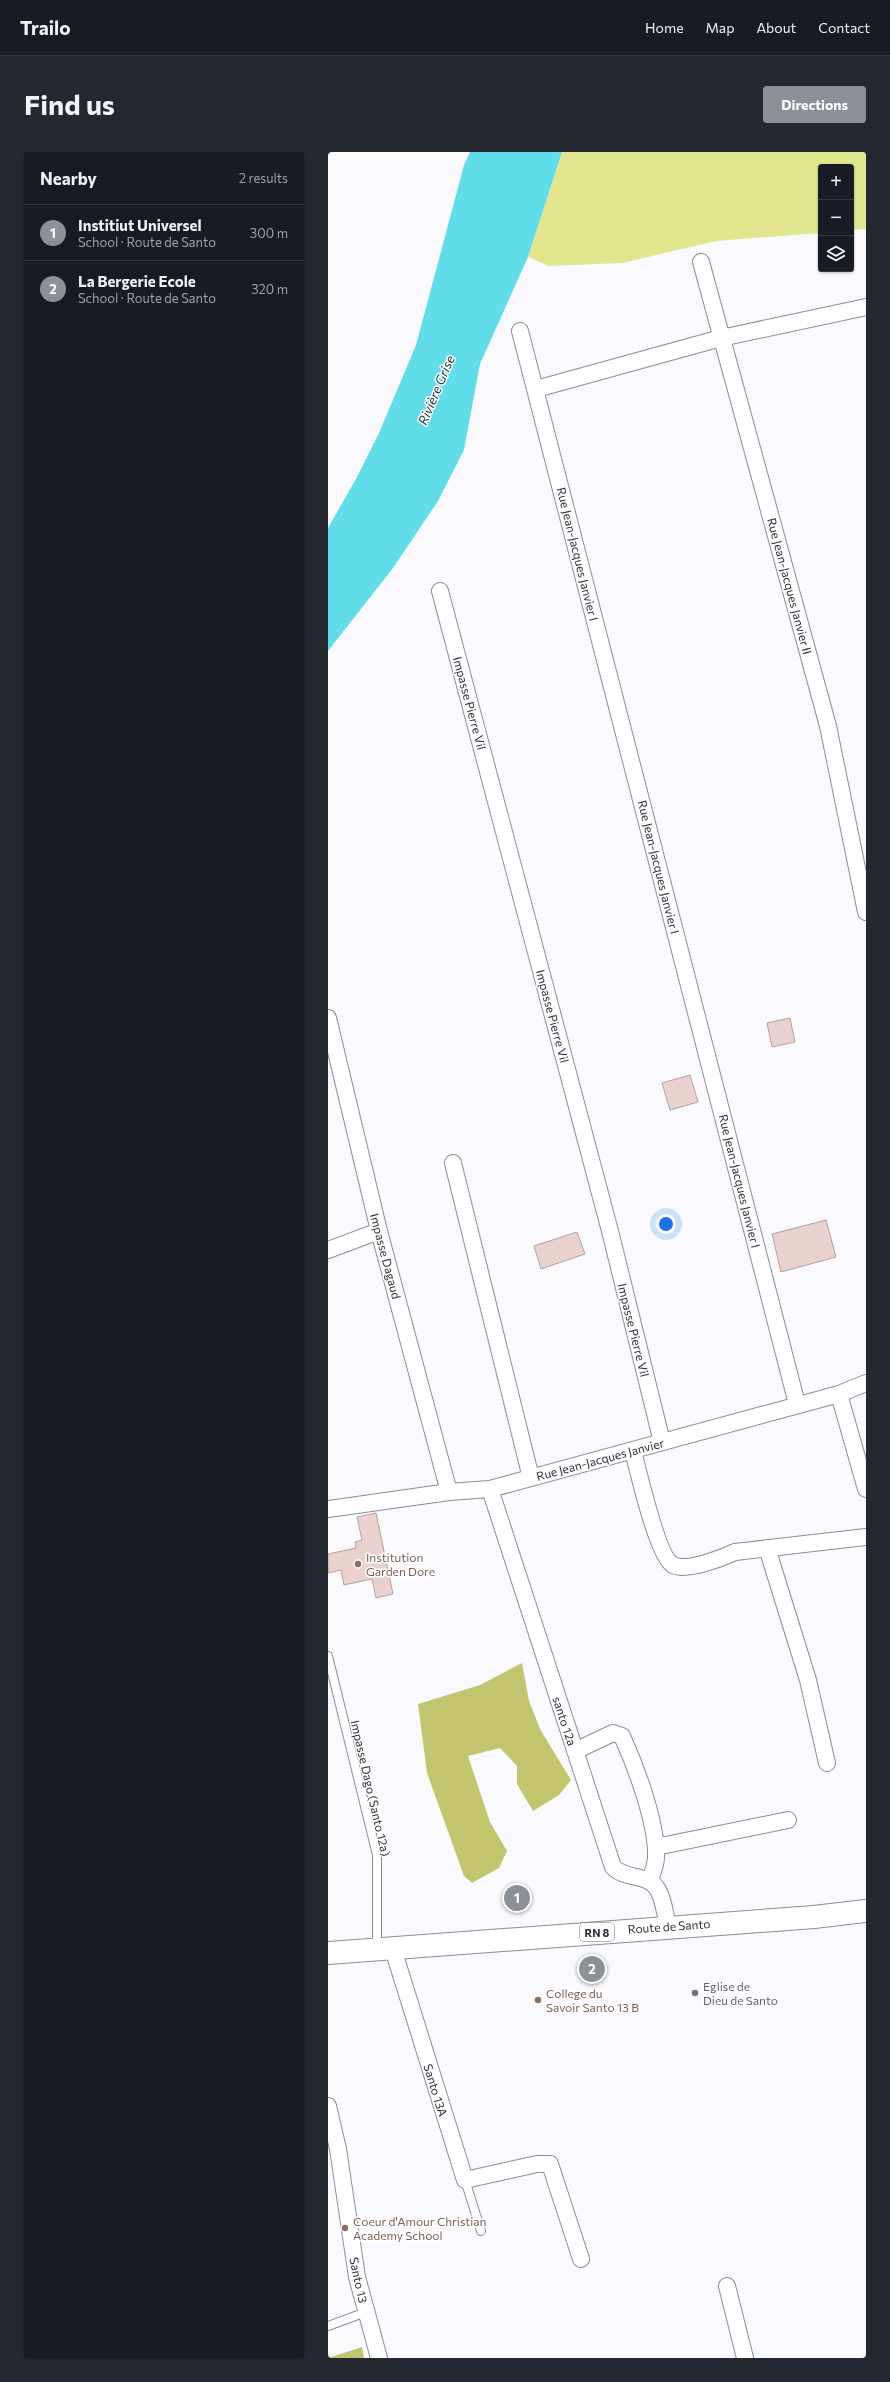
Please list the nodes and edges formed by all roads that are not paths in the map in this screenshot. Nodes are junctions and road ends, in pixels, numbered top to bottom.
1 (701, 262) dead end
2 (866, 307) edge
3 (520, 331) dead end
4 (721, 338) junction
5 (536, 389) junction
6 (440, 591) dead end
7 (866, 912) edge
8 (328, 1018) edge
9 (453, 1163) dead end
10 (378, 1231) junction
11 (328, 1250) edge
12 (866, 1383) edge
13 (838, 1394) junction
14 (797, 1404) junction
15 (662, 1442) junction
16 (633, 1451) junction
17 (531, 1478) junction
18 (490, 1489) junction
19 (866, 1489) edge
20 (449, 1492) junction
21 (328, 1509) edge
22 (866, 1537) edge
23 (767, 1548) junction
24 (328, 1656) edge
25 (575, 1751) junction
26 (827, 1763) dead end
27 (788, 1820) dead end
28 (656, 1847) junction
29 (650, 1881) junction
30 (866, 1911) edge
31 (668, 1926) junction
32 (385, 1950) junction
33 (328, 1953) edge
34 (328, 2106) edge
35 (465, 2180) junction
36 (482, 2231) dead end
37 (581, 2258) dead end
38 (727, 2286) dead end
39 (366, 2312) junction
40 (328, 2326) edge
41 (379, 2358) edge
42 (745, 2358) edge

1 - 4 street, Rue Jean-Jacques Janvier II
2 - 4 street
3 - 5 street, Rue Jean-Jacques Janvier I
4 - 5 street
4 - 7 street, Rue Jean-Jacques Janvier II
5 - 14 street, Rue Jean-Jacques Janvier I
6 - 15 street, Impasse Pierre Vil
8 - 10 street, Impasse Dagaud
9 - 17 street
10 - 11 street
10 - 20 street, Impasse Dagaud
12 - 13 street, Rue Jean-Jacques Janvier
13 - 14 street, Rue Jean-Jacques Janvier
13 - 19 street
14 - 15 street, Rue Jean-Jacques Janvier
15 - 16 street, Rue Jean-Jacques Janvier
16 - 17 street, Rue Jean-Jacques Janvier
16 - 23 street
17 - 18 street, Rue Jean-Jacques Janvier
18 - 20 street, Rue Jean-Jacques Janvier
18 - 25 street, santo 12a
20 - 21 street, Rue Jean-Jacques Janvier
22 - 23 street
23 - 26 street
24 - 32 lane, Impasse Dago (Santo 12a)
25 - 28 street
25 - 29 street, santo 12a
27 - 28 street
28 - 29 street
29 - 31 street
30 - 31 main road, Route de Santo / RN 8
31 - 32 main road, Route de Santo / RN 8
32 - 33 main road, Route de Santo / RN 8
32 - 35 street, Santo 13A
34 - 39 street, Santo 13
35 - 36 lane, Santo 13A
35 - 37 street
38 - 42 street
39 - 40 lane
39 - 41 street, Santo 13

